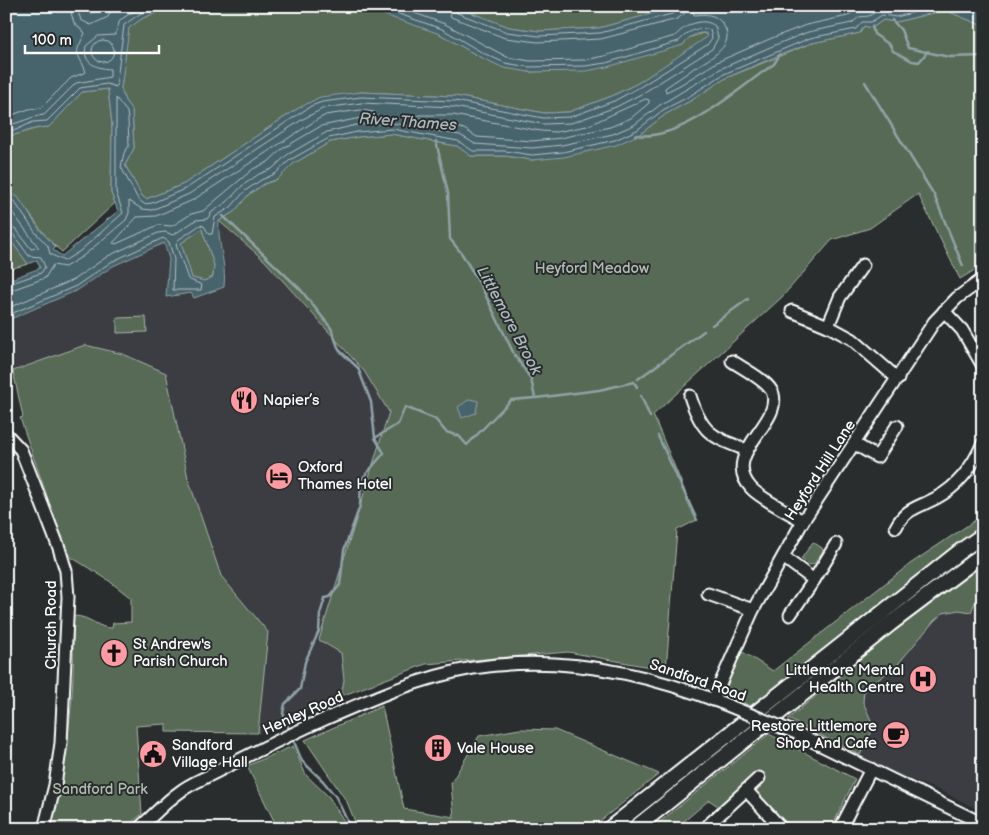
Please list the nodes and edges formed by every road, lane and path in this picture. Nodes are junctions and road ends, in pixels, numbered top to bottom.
1 (863, 264) dead end
2 (983, 279) edge
3 (944, 310) junction
4 (792, 311) dead end
5 (828, 326) junction
6 (732, 361) dead end
7 (983, 366) edge
8 (898, 379) junction
9 (690, 396) dead end
10 (897, 426) dead end
11 (6, 434) edge
12 (983, 443) edge
13 (855, 444) junction
14 (747, 450) junction
15 (803, 522) junction
16 (896, 527) dead end
17 (983, 535) edge
18 (836, 544) dead end
19 (983, 554) edge
20 (783, 558) junction
21 (814, 580) junction
22 (708, 594) dead end
23 (753, 610) junction
24 (790, 615) dead end
25 (384, 694) joint
26 (718, 702) junction
27 (871, 769) junction
28 (760, 778) dead end
29 (746, 790) junction
30 (983, 824) edge
31 (44, 829) edge
32 (138, 829) edge
33 (609, 829) edge
34 (634, 829) edge
35 (704, 829) edge
36 (782, 829) edge
37 (840, 829) edge

1 - 5 street
2 - 3 street, Heyford Hill Lane
3 - 7 street
3 - 8 street, Heyford Hill Lane
4 - 5 street
5 - 8 street
6 - 14 street
8 - 13 street, Heyford Hill Lane
9 - 14 street
10 - 13 street
11 - 31 street, Church Road
12 - 16 street
13 - 15 street, Heyford Hill Lane
14 - 15 street
15 - 20 street, Heyford Hill Lane
17 - 33 main road
18 - 21 street
19 - 34 main road
20 - 21 street
20 - 23 street, Heyford Hill Lane
21 - 24 street
22 - 23 street
23 - 26 street, Heyford Hill Lane
25 - 26 street, Sandford Road
25 - 32 street, Henley Road
26 - 27 street, Sandford Road, bridge
27 - 30 street, Sandford Road
27 - 37 street
28 - 29 street
29 - 35 street
29 - 36 street

